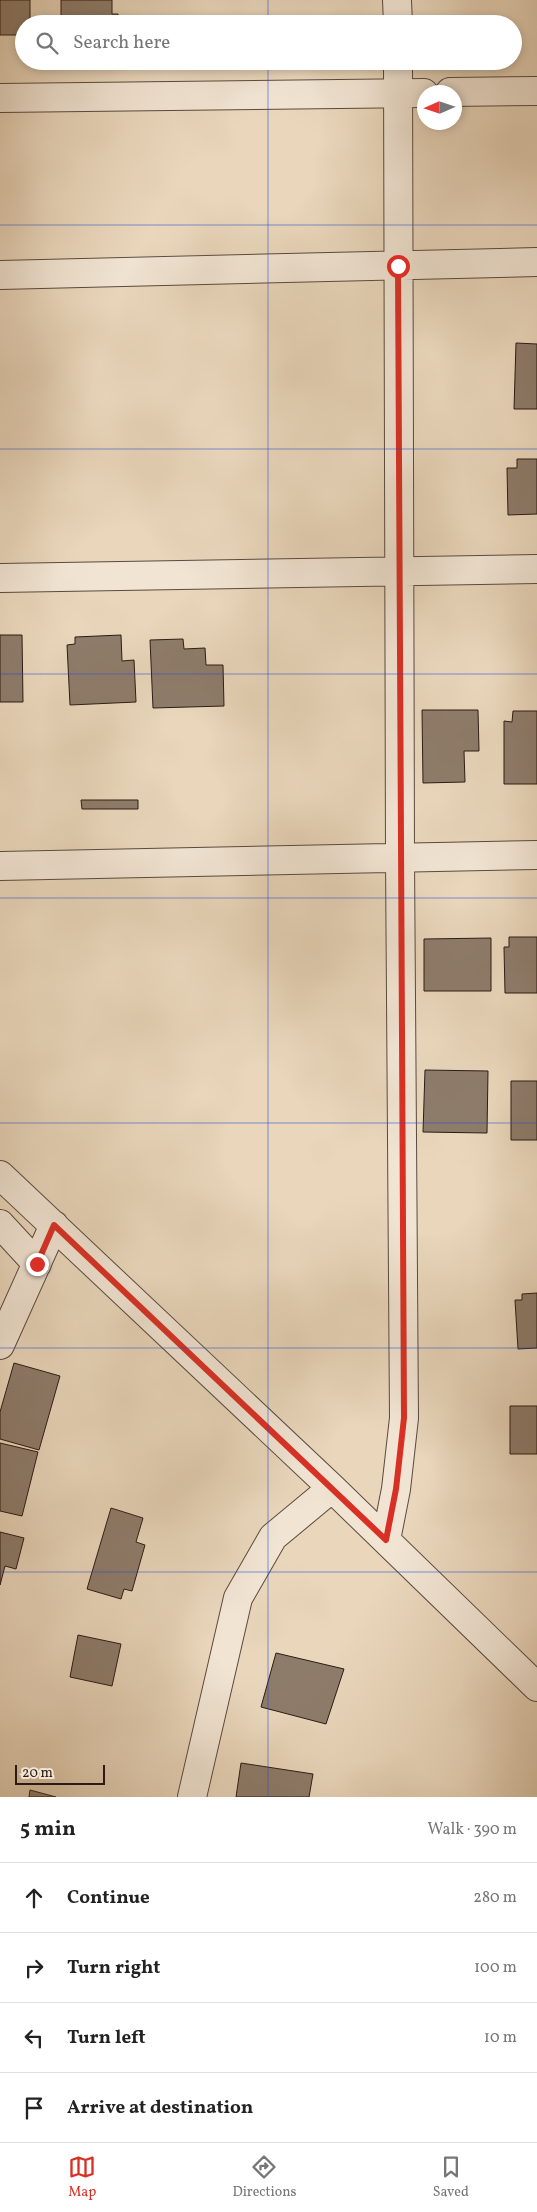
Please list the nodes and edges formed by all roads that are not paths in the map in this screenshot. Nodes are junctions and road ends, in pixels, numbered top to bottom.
1 (397, 0) edge
2 (398, 15) edge
3 (398, 70) edge
4 (537, 91) edge
5 (462, 92) edge
6 (417, 93) edge
7 (398, 94) junction
8 (0, 98) edge
9 (537, 262) edge
10 (398, 266) junction
11 (0, 275) edge
12 (537, 569) edge
13 (399, 570) junction
14 (0, 578) edge
15 (537, 855) edge
16 (400, 858) junction
17 (0, 866) edge
18 (0, 1175) edge
19 (0, 1224) edge
20 (54, 1225) junction
21 (37, 1264) junction
22 (0, 1345) edge
23 (332, 1488) junction
24 (386, 1540) junction
25 (537, 1687) edge
26 (192, 1797) edge

1 - 2 street
3 - 7 street
4 - 5 street
6 - 7 street
7 - 8 street
7 - 10 street
9 - 10 street
10 - 11 street
10 - 13 street
12 - 13 street
13 - 14 street
13 - 16 street
15 - 16 street
16 - 17 street
16 - 24 street
18 - 20 street
19 - 21 street
20 - 21 street
20 - 23 street
21 - 22 street
23 - 24 street
23 - 26 street
24 - 25 street

